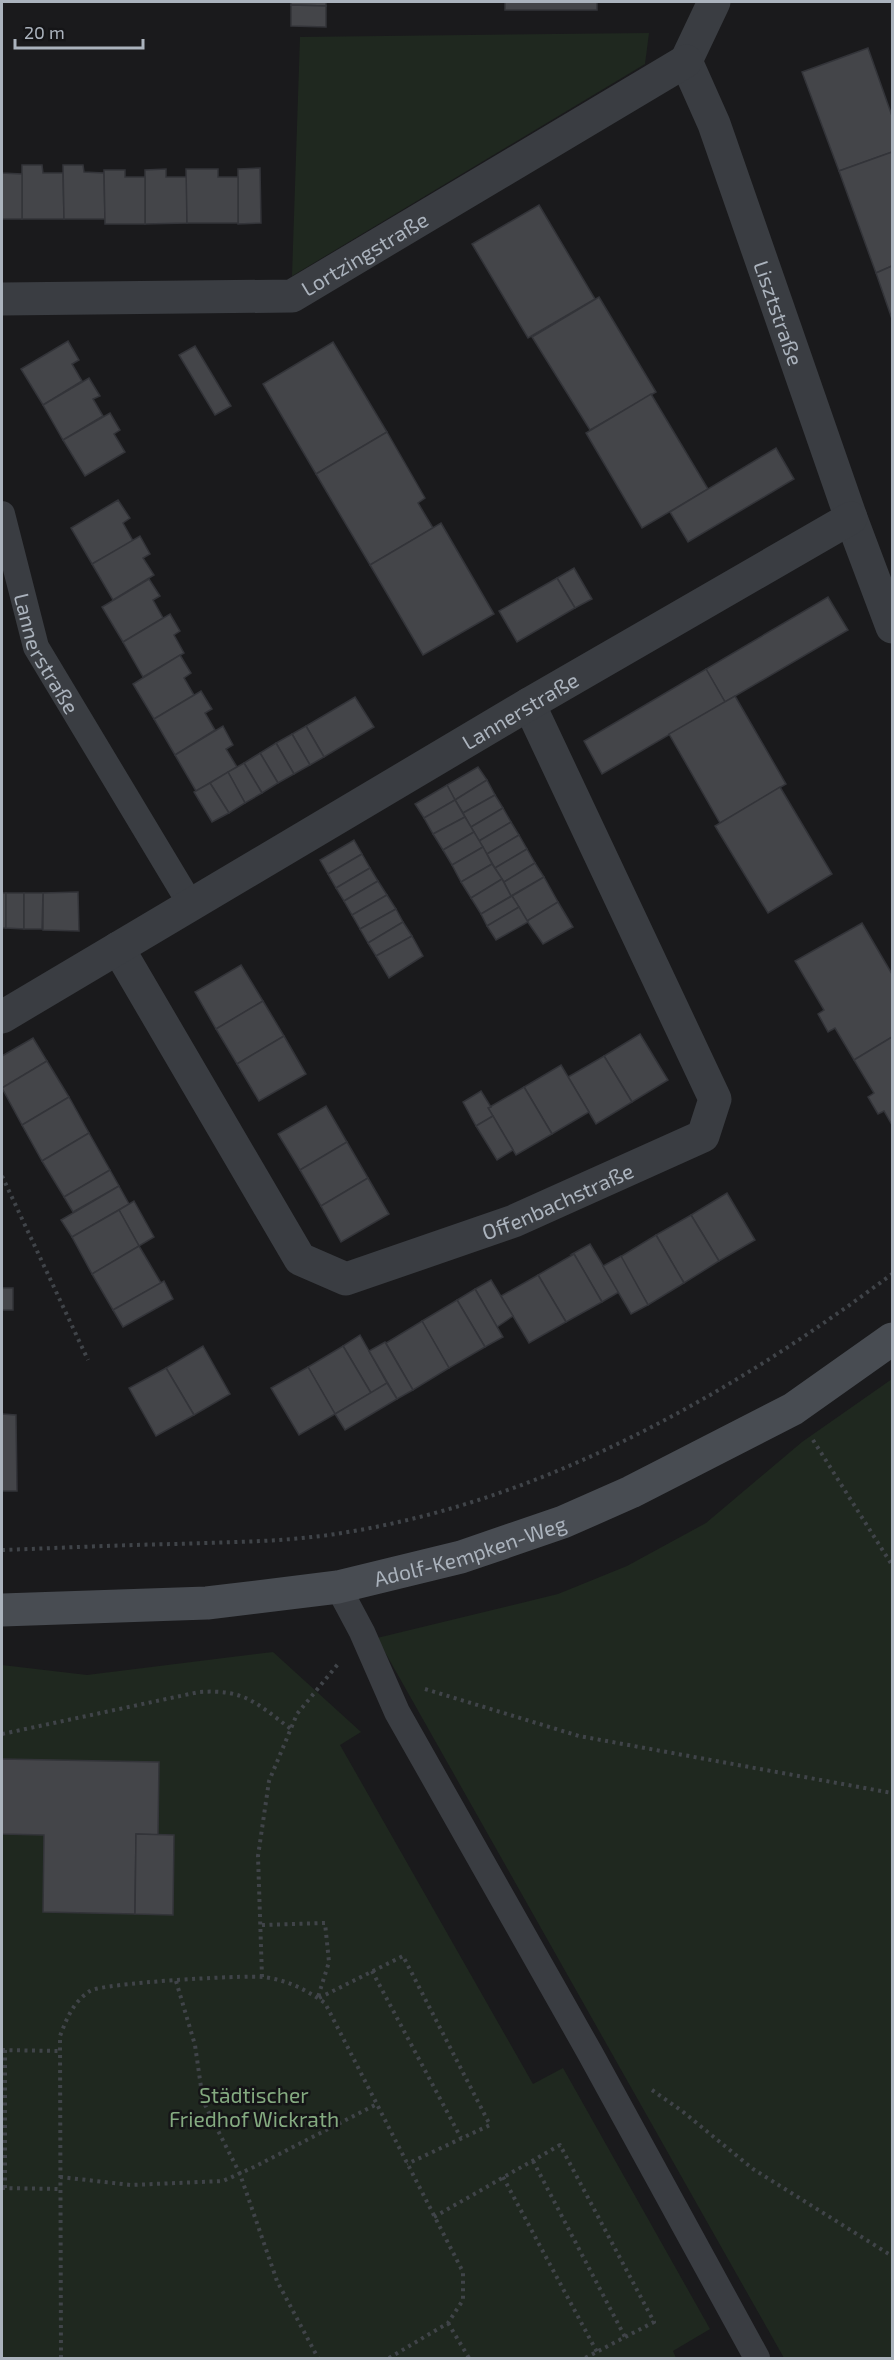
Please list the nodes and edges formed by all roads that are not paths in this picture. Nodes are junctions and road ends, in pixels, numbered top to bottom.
1 (714, 2) edge
2 (686, 61) junction
3 (2, 299) edge
4 (2, 514) edge
5 (850, 518) junction
6 (892, 627) edge
7 (529, 704) junction
8 (191, 905) junction
9 (118, 948) junction
10 (2, 1017) edge
11 (892, 1339) edge
12 (338, 1587) junction
13 (2, 1610) edge
14 (757, 2358) edge

1 - 2 street
2 - 3 street, Lortzingstraße
2 - 5 street, Lisztstraße
4 - 8 lane, Lannerstraße
5 - 6 street, Lisztstraße
5 - 7 street, Lannerstraße
7 - 8 street, Lannerstraße
7 - 9 street, Offenbachstraße
8 - 9 street, Lannerstraße
9 - 10 street, Lannerstraße
11 - 12 main road, Adolf-Kempken-Weg
12 - 13 main road, Adolf-Kempken-Weg
12 - 14 lane

